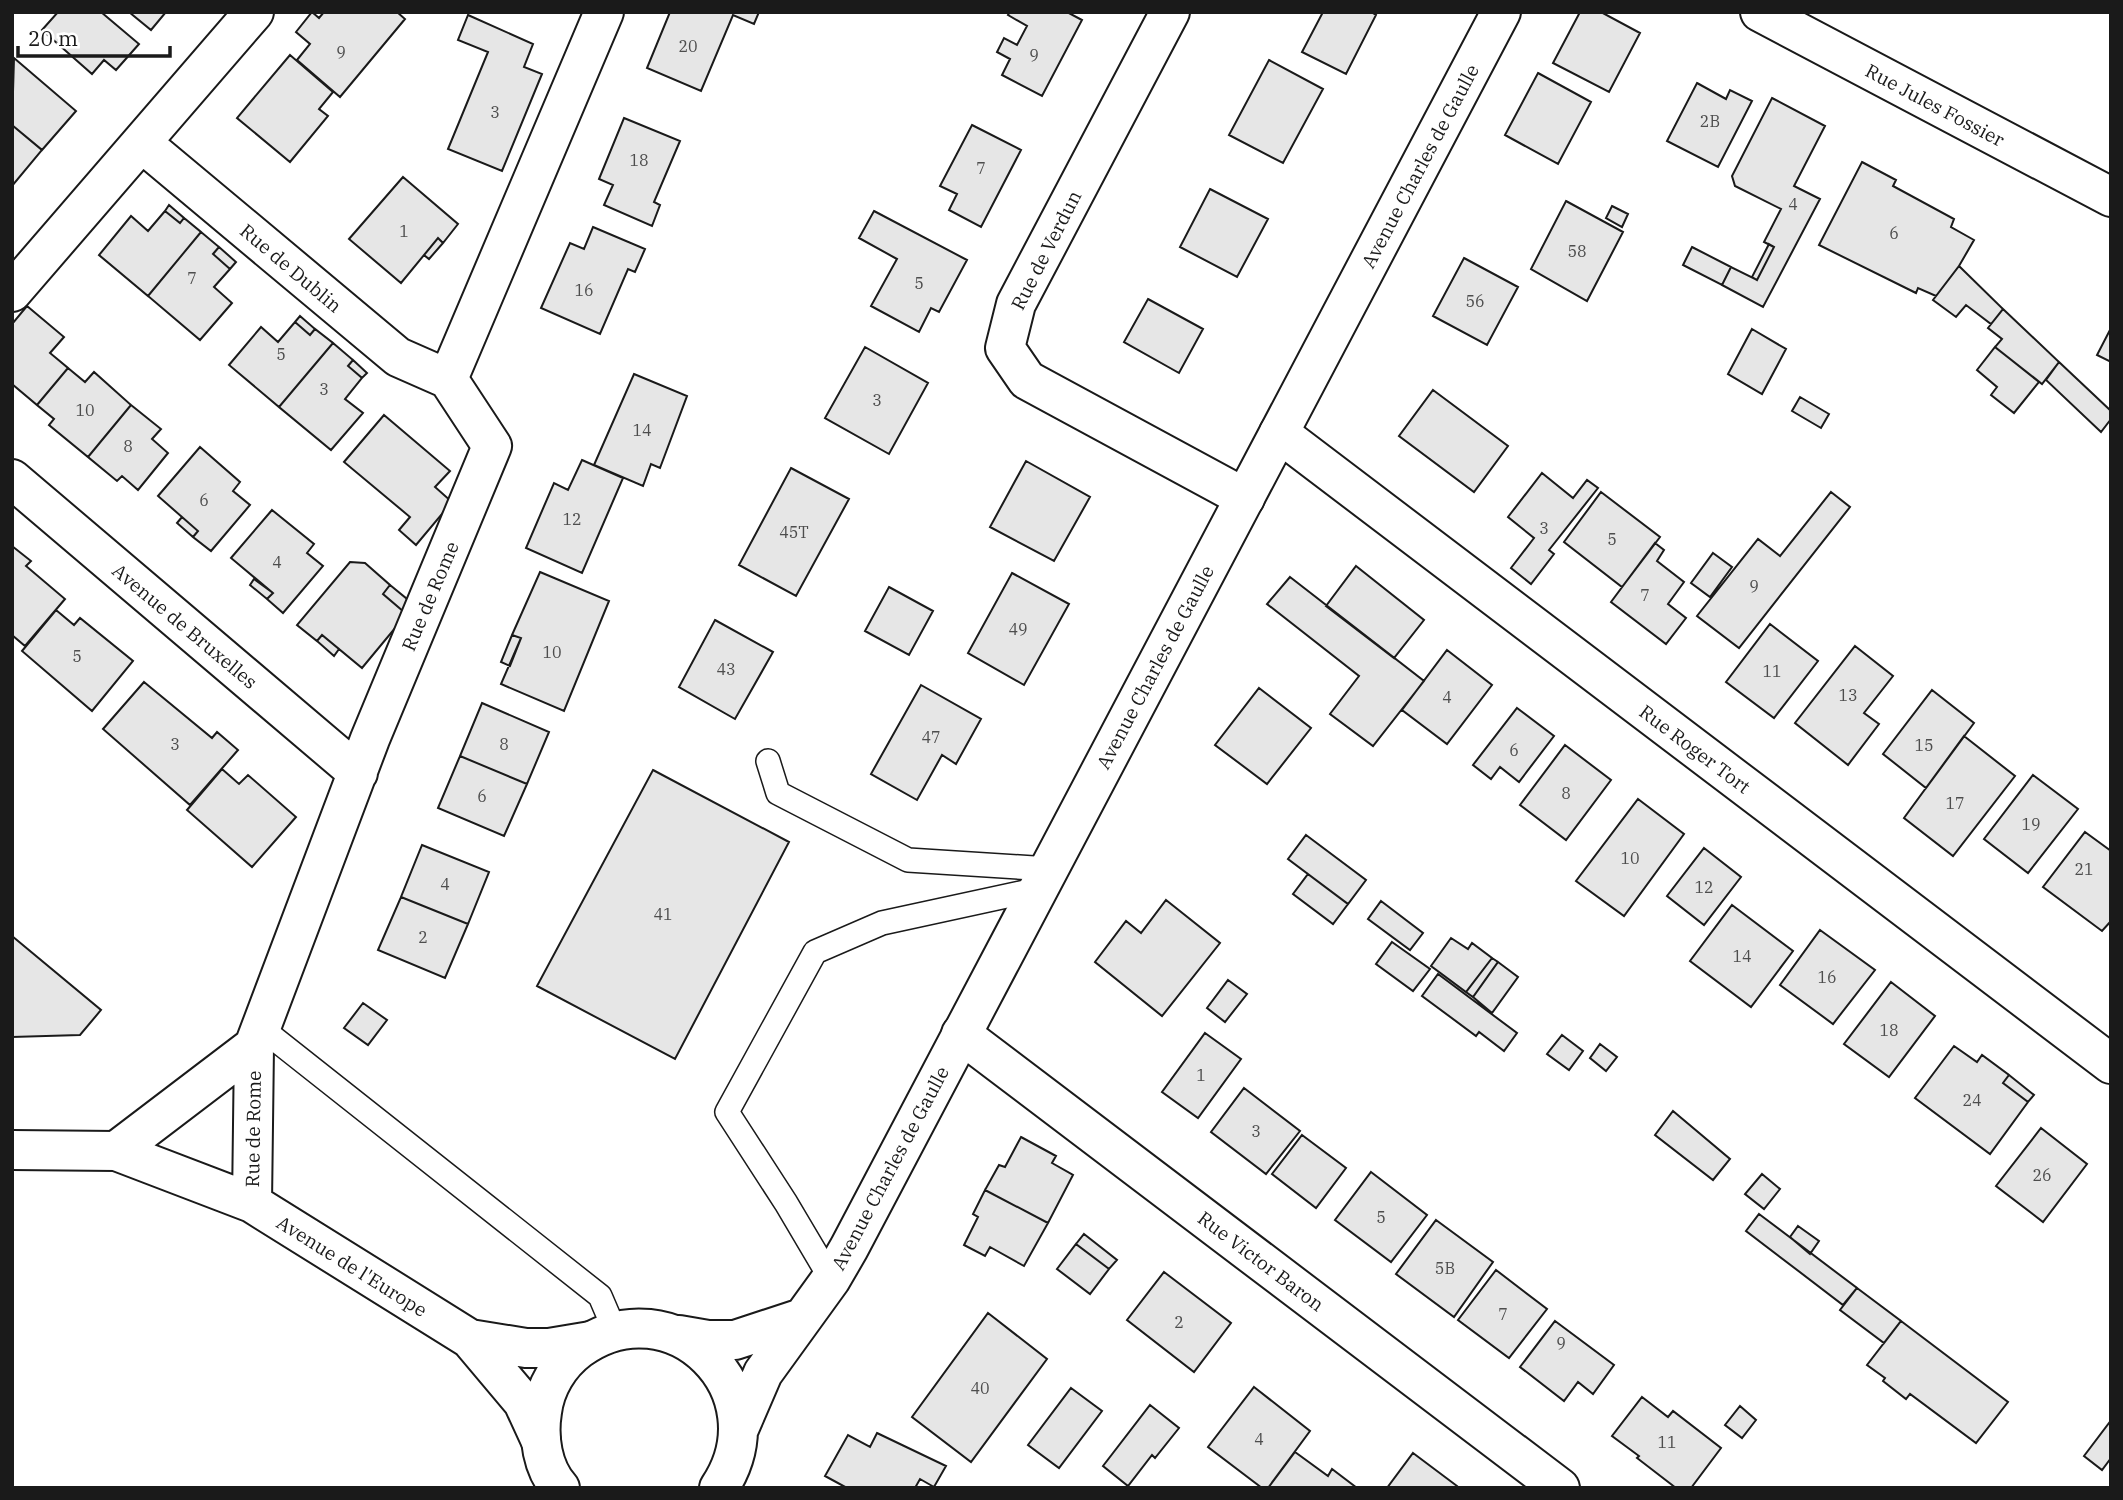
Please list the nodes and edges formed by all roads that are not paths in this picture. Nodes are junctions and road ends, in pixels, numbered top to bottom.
1 (254, 12) edge
2 (604, 12) edge
3 (1170, 12) edge
4 (1502, 12) edge
5 (1760, 12) edge
6 (142, 143) junction
7 (2111, 197) edge
8 (12, 292) edge
9 (448, 379) junction
10 (1279, 433) junction
11 (12, 479) edge
12 (1245, 498) junction
13 (768, 761) dead end
14 (358, 773) junction
15 (1044, 879) junction
16 (961, 1034) junction
17 (258, 1037) junction
18 (2111, 1064) edge
19 (12, 1150) edge
20 (116, 1151) junction
21 (252, 1203) junction
22 (831, 1279) junction
23 (802, 1318) junction
24 (668, 1333) junction
25 (603, 1336) junction
26 (470, 1339) junction
27 (738, 1431) junction
28 (541, 1441) junction
29 (560, 1488) edge
30 (719, 1488) edge
31 (1560, 1488) edge

1 - 6 street
2 - 9 street
3 - 12 street, Rue de Verdun
4 - 10 street, Avenue Charles de Gaulle
5 - 7 street, Rue Jules Fossier
6 - 8 street
6 - 9 street, Rue de Dublin
9 - 14 street, Rue de Rome
10 - 12 street, Avenue Charles de Gaulle
10 - 18 street, Rue Roger Tort
11 - 14 street, Avenue de Bruxelles
12 - 15 street, Avenue Charles de Gaulle
13 - 15 lane
14 - 17 street, Rue de Rome
15 - 16 street, Avenue Charles de Gaulle
15 - 22 lane
16 - 22 street, Avenue Charles de Gaulle
16 - 31 street, Rue Victor Baron
17 - 20 street
17 - 21 street, Rue de Rome
17 - 25 lane
19 - 20 street
20 - 21 street, Avenue de l'Europe
21 - 26 street, Avenue de l'Europe
22 - 23 street, Avenue Charles de Gaulle
23 - 24 street
23 - 27 street, Avenue Charles de Gaulle
24 - 25 street, Avenue de l'Europe
24 - 27 street
25 - 26 street, Avenue de l'Europe
25 - 28 street
26 - 28 street, Avenue de l'Europe
27 - 30 street
28 - 29 street

